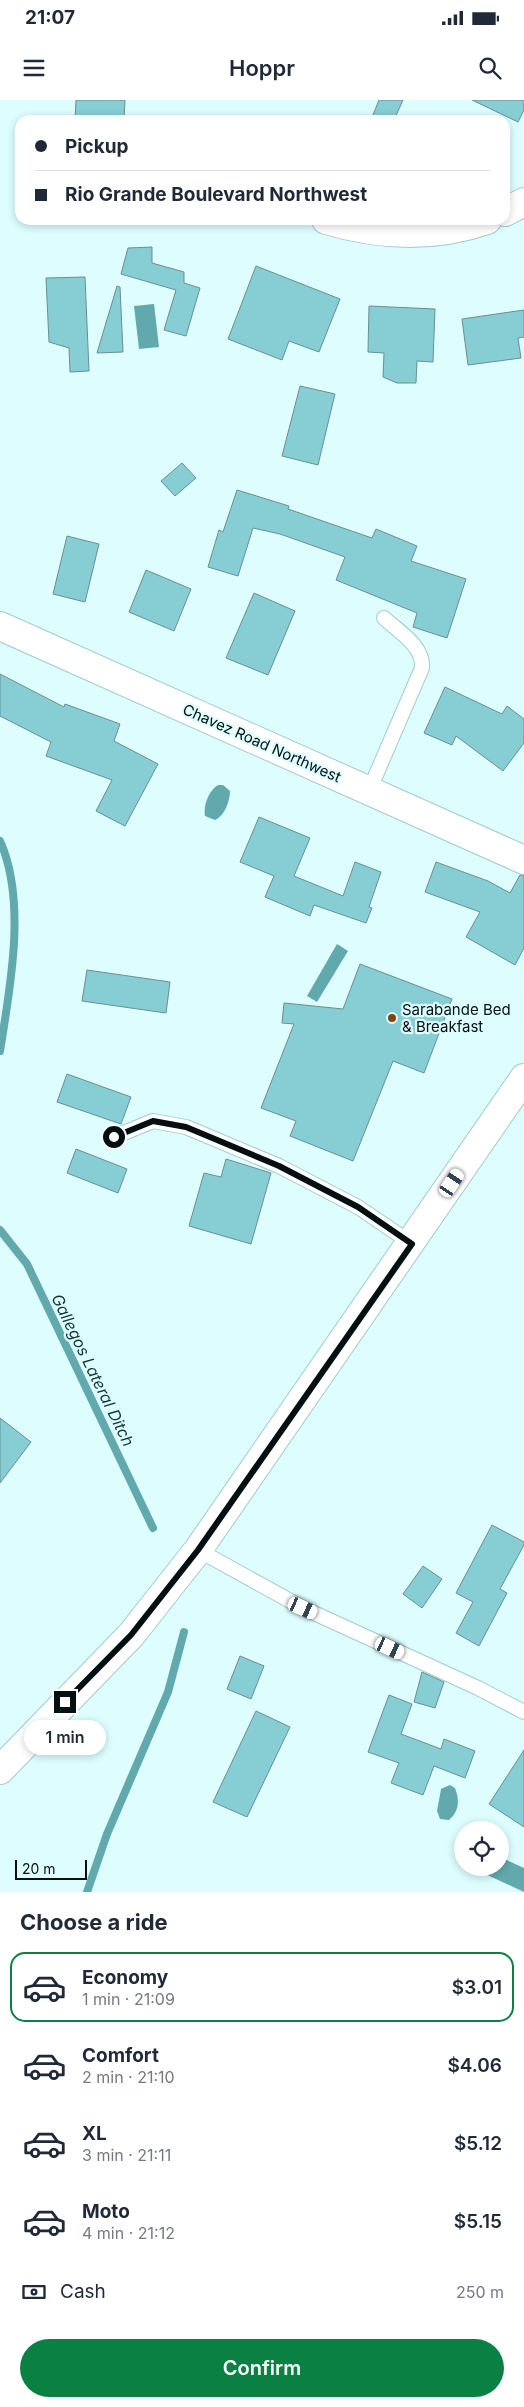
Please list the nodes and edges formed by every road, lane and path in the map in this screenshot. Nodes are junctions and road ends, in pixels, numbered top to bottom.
1 (524, 202) edge
2 (510, 209) edge
3 (344, 225) edge
4 (466, 225) edge
5 (384, 618) dead end
6 (0, 626) edge
7 (369, 791) junction
8 (524, 860) edge
9 (524, 1078) edge
10 (114, 1137) dead end
11 (412, 1244) junction
12 (198, 1550) junction
13 (524, 1712) edge
14 (0, 1770) edge

1 - 2 street
3 - 4 street
5 - 7 lane
6 - 7 street, Chavez Road Northwest
7 - 8 street, Chavez Road Northwest
9 - 11 street
10 - 11 lane
11 - 12 street
12 - 13 lane
12 - 14 street

